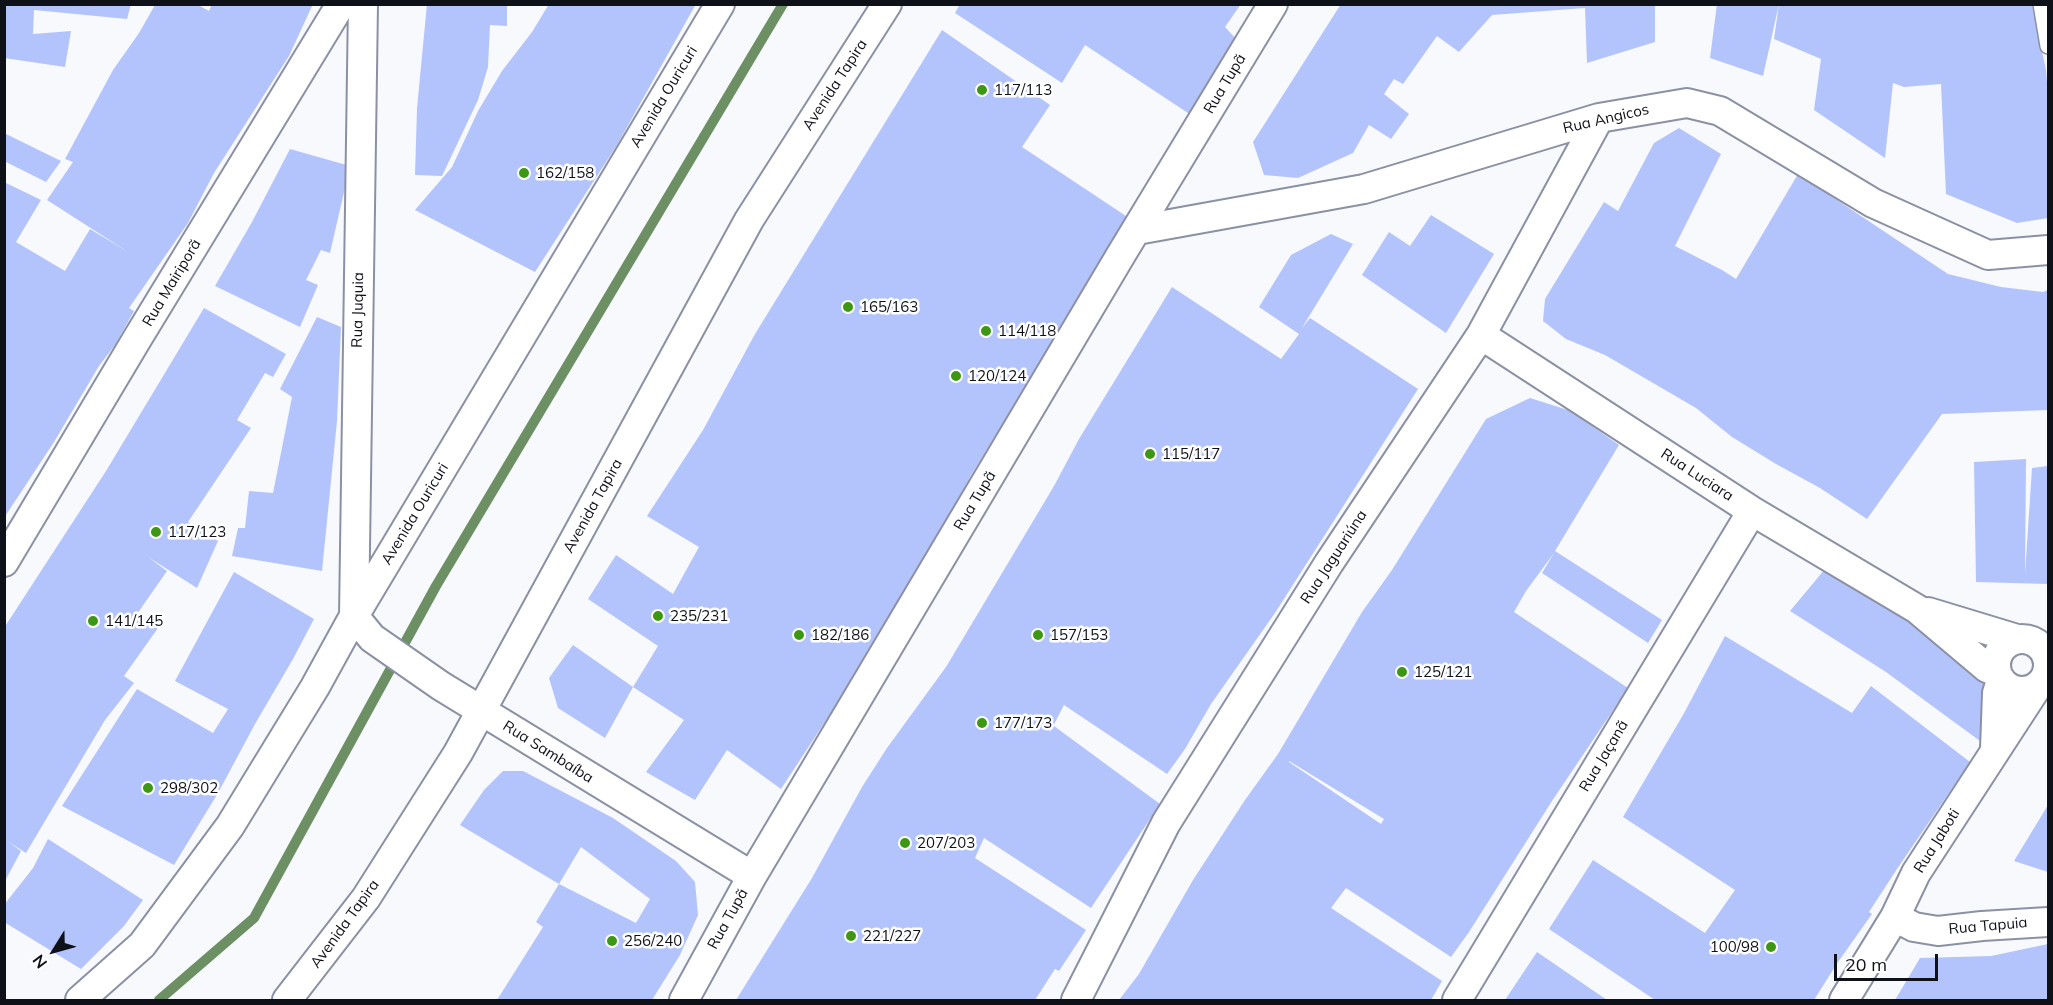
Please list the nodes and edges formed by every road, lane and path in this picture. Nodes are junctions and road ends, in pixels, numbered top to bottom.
1 (341, 4) edge
2 (363, 4) edge
3 (720, 4) edge
4 (887, 4) edge
5 (1273, 4) edge
6 (2041, 4) edge
7 (2049, 46) edge
8 (1599, 118) junction
9 (1137, 230) junction
10 (2049, 250) edge
11 (1481, 335) junction
12 (1752, 511) junction
13 (4, 562) edge
14 (1917, 609) junction
15 (354, 616) junction
16 (2033, 635) edge
17 (1999, 676) junction
18 (2044, 678) edge
19 (481, 710) junction
20 (1995, 749) junction
21 (752, 876) junction
22 (1895, 917) junction
23 (2049, 922) edge
24 (80, 1000) edge
25 (287, 1000) edge
26 (684, 1000) edge
27 (1076, 1000) edge
28 (1457, 1000) edge
29 (1844, 1000) edge

1 - 13 street, Rua Mairiporã
2 - 15 street, Rua Juquia
3 - 15 street, Avenida Ouricuri
4 - 19 street, Avenida Tapira
5 - 9 street, Rua Tupã
6 - 7 lane
8 - 9 street, Rua Angicos
8 - 10 street, Rua Angicos
8 - 11 street, Rua Jaguariúna
9 - 21 street, Rua Tupã
11 - 12 street, Rua Luciara
11 - 27 street, Rua Jaguariúna
12 - 14 street, Rua Luciara
12 - 28 street, Rua Jaçanã
14 - 16 street, Rua Luciara
14 - 17 street, Rua Luciara
15 - 19 street, Rua Sambaíba
15 - 24 street, Avenida Ouricuri
16 - 17 street
16 - 18 street
17 - 18 street
17 - 20 street
18 - 20 street, Rua Jaboti
19 - 21 street, Rua Sambaíba
19 - 25 street, Avenida Tapira
20 - 22 street, Rua Jaboti
21 - 26 street, Rua Tupã
22 - 23 street, Rua Tapuia
22 - 29 street, Rua Jaboti

